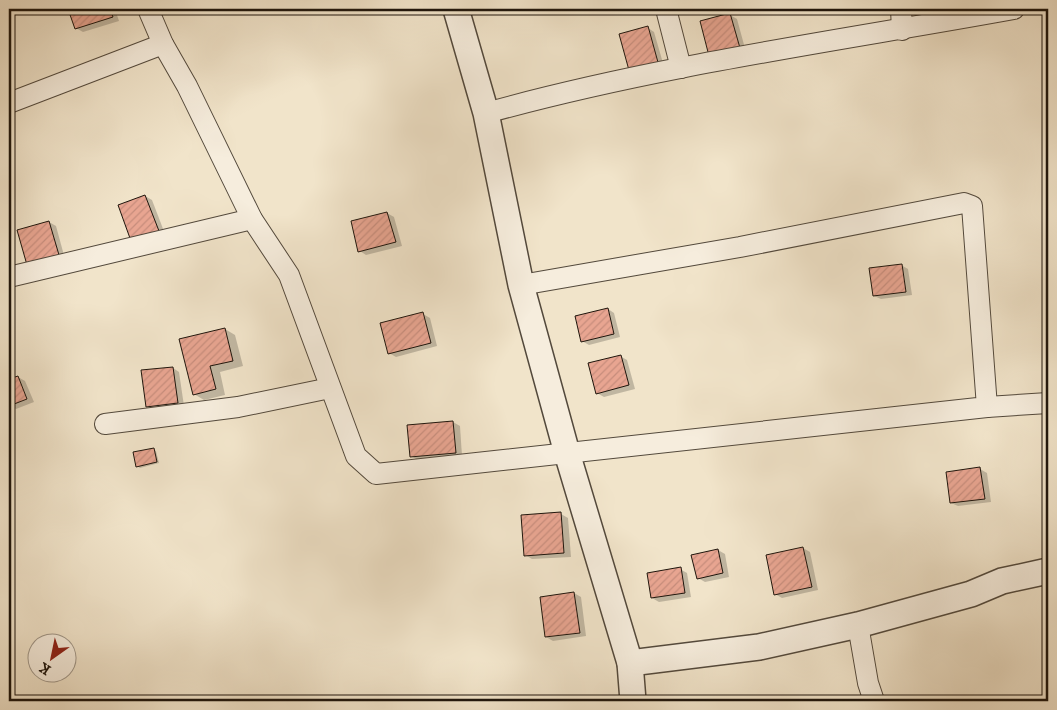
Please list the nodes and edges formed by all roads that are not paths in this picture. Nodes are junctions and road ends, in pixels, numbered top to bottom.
1 (148, 9) edge
2 (456, 9) edge
3 (666, 9) edge
4 (900, 9) edge
5 (1014, 9) edge
6 (902, 30) junction
7 (163, 44) junction
8 (681, 68) junction
9 (9, 103) edge
10 (486, 113) junction
11 (252, 220) junction
12 (9, 277) edge
13 (521, 285) junction
14 (330, 388) junction
15 (1048, 403) edge
16 (986, 407) junction
17 (105, 424) dead end
18 (567, 453) junction
19 (1048, 570) edge
20 (858, 625) junction
21 (630, 663) junction
22 (633, 701) edge
23 (874, 701) edge

1 - 7 street
2 - 10 street
3 - 8 street
4 - 6 street
5 - 6 street
6 - 8 street
7 - 9 street
7 - 11 street
8 - 10 street
10 - 13 street
11 - 12 street
11 - 14 street
13 - 16 street
13 - 18 street
14 - 17 street
14 - 18 street
15 - 16 street
16 - 18 street
18 - 21 street
19 - 20 street
20 - 21 street
20 - 23 street
21 - 22 street

